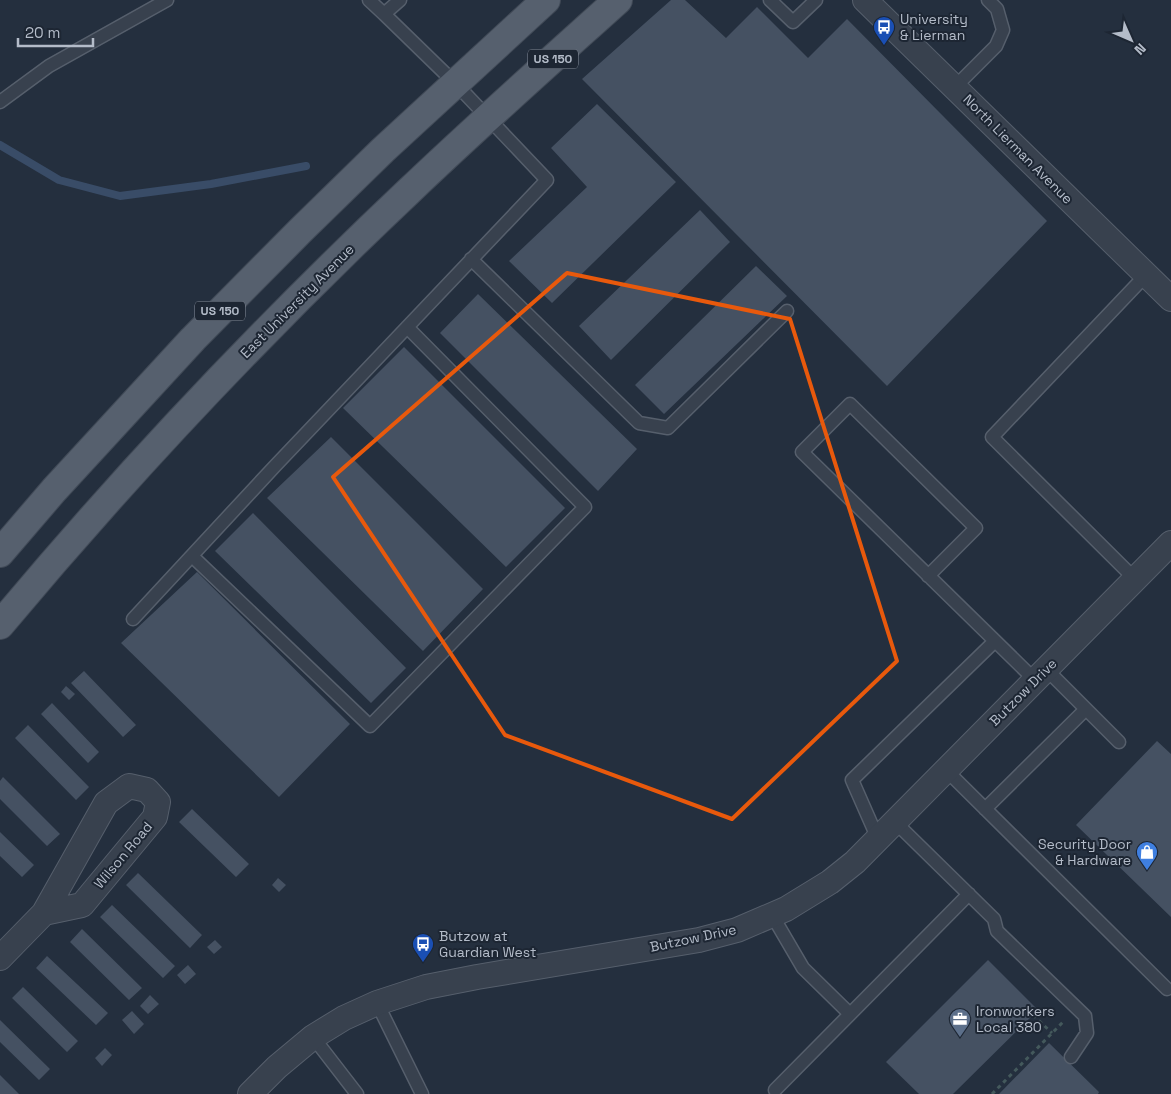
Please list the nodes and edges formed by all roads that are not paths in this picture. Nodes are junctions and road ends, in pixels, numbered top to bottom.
1 (167, 0) edge
2 (369, 0) edge
3 (400, 0) edge
4 (546, 0) edge
5 (618, 0) edge
6 (770, 0) edge
7 (816, 0) edge
8 (865, 0) edge
9 (988, 0) edge
10 (384, 14) junction
11 (456, 84) junction
12 (955, 87) junction
13 (0, 102) edge
14 (488, 118) junction
15 (472, 259) junction
16 (1146, 275) junction
17 (1171, 299) edge
18 (787, 311) dead end
19 (407, 327) junction
20 (1171, 543) edge
21 (0, 553) edge
22 (192, 556) junction
23 (928, 576) junction
24 (1136, 579) junction
25 (134, 619) dead end
26 (0, 625) edge
27 (995, 641) junction
28 (1040, 675) junction
29 (1086, 709) junction
30 (1119, 742) dead end
31 (946, 770) junction
32 (985, 809) junction
33 (895, 822) junction
34 (878, 839) junction
35 (969, 894) junction
36 (44, 913) junction
37 (772, 915) junction
38 (0, 958) edge
39 (1167, 989) dead end
40 (377, 1003) junction
41 (850, 1014) junction
42 (313, 1037) junction
43 (1071, 1057) dead end
44 (775, 1090) dead end
45 (250, 1094) edge
46 (357, 1094) edge
47 (422, 1094) edge

1 - 13 lane
2 - 10 lane
3 - 10 lane
4 - 11 main road, US 150
5 - 14 main road, East University Avenue / US 150
6 - 7 lane
8 - 12 street, North Lierman Avenue
9 - 12 lane
10 - 11 lane
11 - 14 lane
11 - 21 main road, US 150
12 - 16 street, North Lierman Avenue
14 - 15 lane
14 - 26 main road, East University Avenue / US 150
15 - 18 lane
15 - 19 lane
16 - 17 street, North Lierman Avenue
16 - 24 lane
19 - 22 lane
19 - 22 lane
20 - 24 street, Butzow Drive
22 - 25 lane
23 - 23 lane
23 - 27 lane
24 - 28 street, Butzow Drive
27 - 28 lane
27 - 34 lane
28 - 29 lane
28 - 31 street, Butzow Drive
29 - 30 lane
29 - 32 lane
31 - 32 lane
31 - 33 street, Butzow Drive
32 - 39 lane
33 - 34 street, Butzow Drive
33 - 35 lane
34 - 37 street, Butzow Drive
35 - 41 lane
35 - 43 lane
36 - 36 street, Wilson Road
36 - 38 street, Wilson Road
37 - 40 street, Butzow Drive
37 - 41 lane
40 - 42 street, Butzow Drive
40 - 47 lane
41 - 44 lane
42 - 45 street, Butzow Drive
42 - 46 lane

